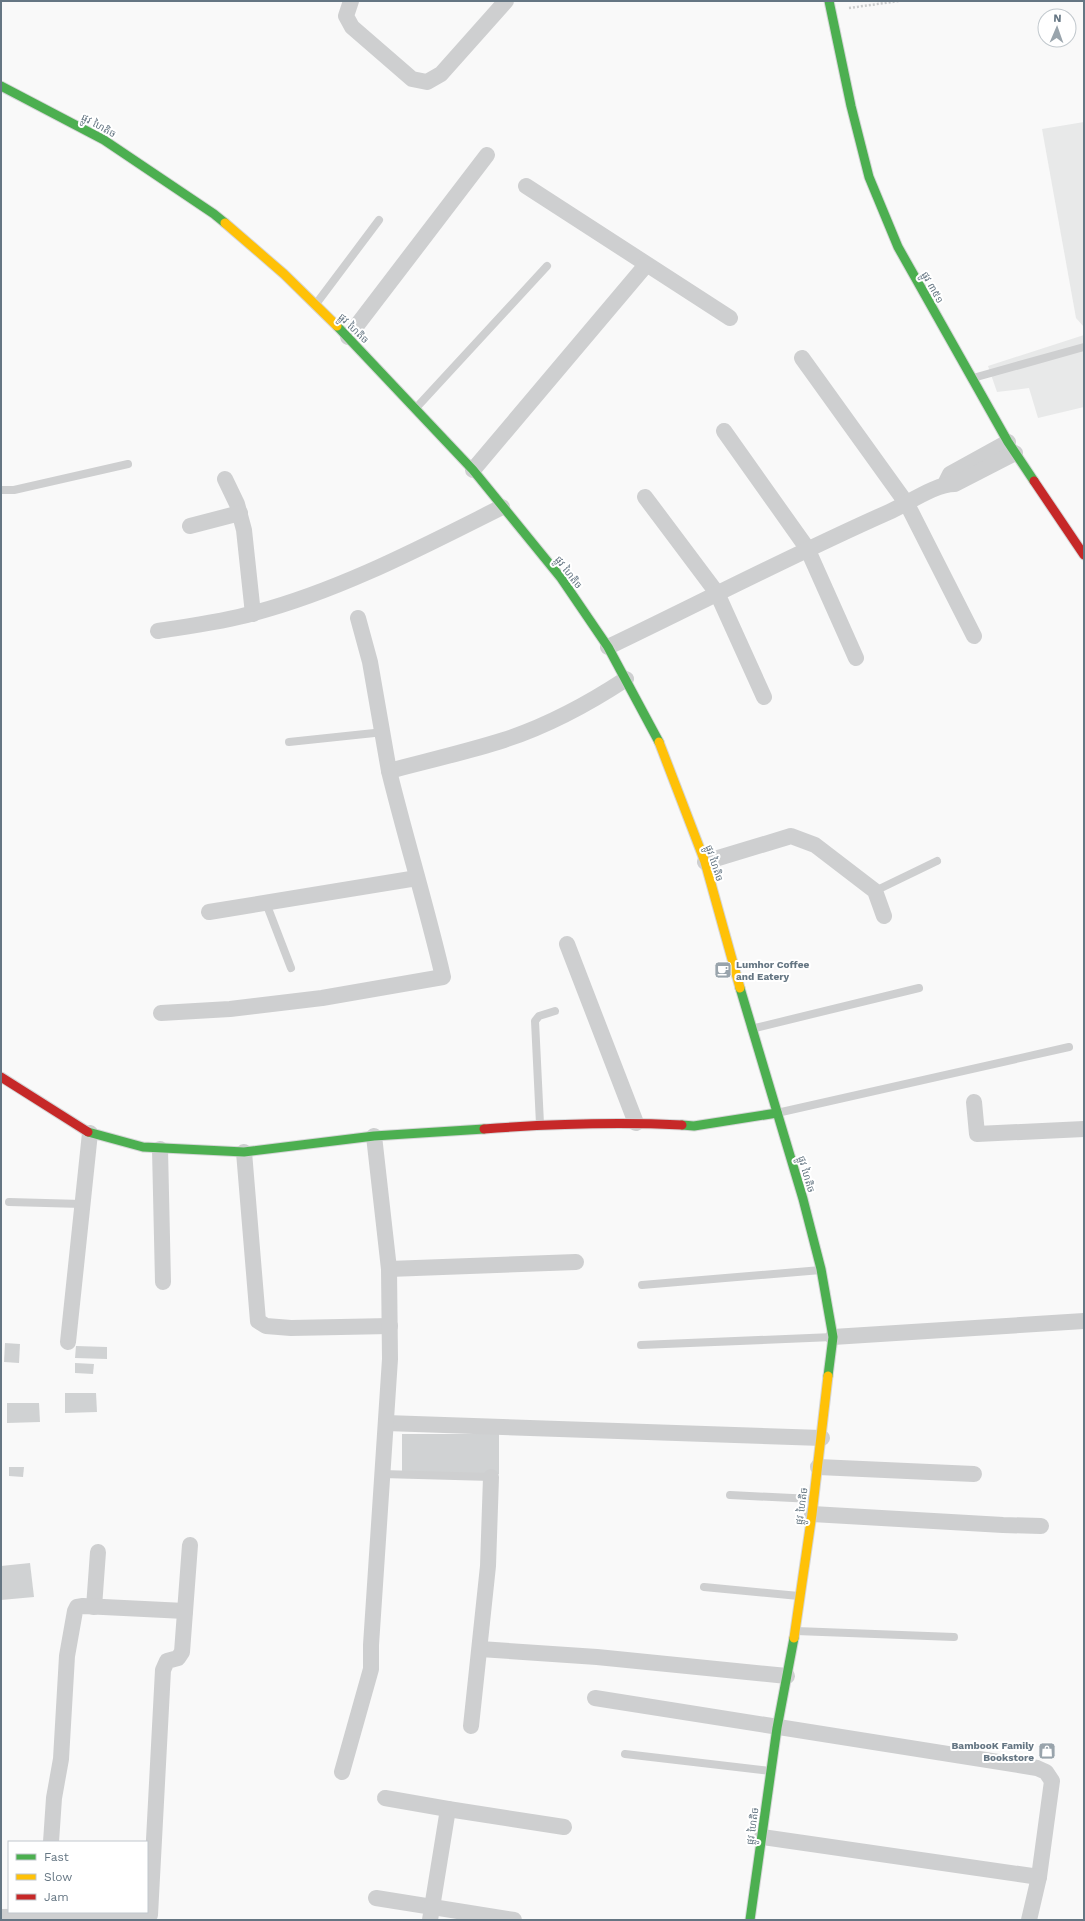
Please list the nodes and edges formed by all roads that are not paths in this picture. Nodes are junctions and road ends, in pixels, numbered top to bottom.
1 (351, 1) edge
2 (506, 1) edge
3 (830, 6) edge
4 (1, 86) edge
5 (486, 155) dead end
6 (526, 186) dead end
7 (379, 220) dead end
8 (646, 265) junction
9 (547, 266) dead end
10 (315, 305) junction
11 (730, 318) dead end
12 (348, 338) junction
13 (1084, 347) edge
14 (802, 358) dead end
15 (972, 379) junction
16 (416, 409) junction
17 (724, 431) dead end
18 (1012, 448) junction
19 (128, 464) dead end
20 (473, 470) junction
21 (225, 479) dead end
22 (1, 490) edge
23 (645, 497) dead end
24 (907, 504) junction
25 (502, 507) junction
26 (240, 513) junction
27 (190, 526) dead end
28 (807, 548) junction
29 (1084, 555) edge
30 (717, 593) junction
31 (253, 614) junction
32 (358, 618) dead end
33 (158, 631) dead end
34 (974, 636) dead end
35 (608, 647) junction
36 (856, 658) dead end
37 (626, 679) junction
38 (764, 697) dead end
39 (384, 732) junction
40 (289, 742) dead end
41 (389, 771) junction
42 (937, 861) dead end
43 (705, 862) junction
44 (417, 878) junction
45 (875, 891) junction
46 (266, 903) junction
47 (209, 912) dead end
48 (884, 916) dead end
49 (567, 944) dead end
50 (290, 968) dead end
51 (919, 988) dead end
52 (555, 1011) dead end
53 (161, 1013) dead end
54 (751, 1030) junction
55 (1069, 1047) dead end
56 (1, 1077) edge
57 (974, 1102) dead end
58 (777, 1113) junction
59 (636, 1123) junction
60 (540, 1125) junction
61 (1084, 1129) edge
62 (90, 1133) junction
63 (374, 1136) junction
64 (160, 1149) junction
65 (244, 1152) junction
66 (9, 1202) dead end
67 (82, 1204) junction
68 (576, 1262) dead end
69 (389, 1269) junction
70 (822, 1270) junction
71 (163, 1282) dead end
72 (642, 1285) dead end
73 (1084, 1321) edge
74 (390, 1326) junction
75 (833, 1337) junction
76 (68, 1342) dead end
77 (641, 1345) dead end
78 (386, 1423) junction
79 (822, 1438) junction
80 (818, 1467) junction
81 (382, 1474) junction
82 (974, 1474) dead end
83 (491, 1477) joint
84 (730, 1495) dead end
85 (813, 1507) junction
86 (1041, 1526) dead end
87 (190, 1545) dead end
88 (98, 1552) dead end
89 (704, 1587) dead end
90 (799, 1596) junction
91 (94, 1607) junction
92 (185, 1611) junction
93 (795, 1631) junction
94 (954, 1637) dead end
95 (480, 1649) junction
96 (787, 1676) junction
97 (595, 1698) dead end
98 (471, 1726) dead end
99 (777, 1728) junction
100 (624, 1754) dead end
101 (771, 1771) junction
102 (342, 1772) dead end
103 (385, 1798) dead end
104 (448, 1809) junction
105 (564, 1827) dead end
106 (762, 1837) junction
107 (50, 1841) edge
108 (1039, 1877) junction
109 (376, 1898) dead end
110 (44, 1914) edge
111 (431, 1914) edge
112 (1, 1917) edge
113 (94, 1918) edge
114 (514, 1920) edge
115 (750, 1920) edge
116 (1029, 1920) edge

1 - 2 street
3 - 15 street, ផ្លូវ ៣៥១
4 - 10 street, ផ្លូវ ហៃតិច
5 - 12 street
6 - 8 street
7 - 10 lane
8 - 11 street
8 - 20 street
9 - 16 lane
10 - 12 street, ផ្លូវ ហៃតិច
12 - 16 street, ផ្លូវ ហៃតិច
13 - 15 lane
14 - 24 street
15 - 18 street, ផ្លូវ ៣៥១
16 - 20 street, ផ្លូវ ហៃតិច
17 - 28 street
18 - 24 street
18 - 29 street, ផ្លូវ ៣៥១
19 - 22 lane
20 - 25 street, ផ្លូវ ហៃតិច
21 - 26 street
23 - 30 street
24 - 28 street
24 - 34 street
25 - 31 street
25 - 35 street, ផ្លូវ ហៃតិច
26 - 27 street
26 - 31 street
28 - 30 street
28 - 36 street
30 - 35 street
30 - 38 street
31 - 33 street
32 - 39 street
35 - 37 street, ផ្លូវ ហៃតិច
37 - 41 street
37 - 43 street, ផ្លូវ ហៃតិច
39 - 40 lane
39 - 41 street
41 - 44 street
42 - 45 lane
43 - 45 street
43 - 54 street, ផ្លូវ ហៃតិច
44 - 46 street
44 - 53 street
45 - 48 street
46 - 47 street
46 - 50 lane
49 - 59 street
51 - 54 lane
52 - 60 lane
54 - 58 street, ផ្លូវ ហៃតិច
55 - 58 lane
56 - 62 street
57 - 61 street
58 - 59 street
58 - 70 street, ផ្លូវ ហៃតិច
59 - 60 street
60 - 63 street
62 - 64 street
62 - 67 street
63 - 65 street
63 - 69 street
64 - 65 street
64 - 71 street
65 - 74 street
66 - 67 lane
67 - 76 street
68 - 69 street
69 - 74 street
70 - 72 lane
70 - 75 street, ផ្លូវ ហៃតិច
73 - 75 street
74 - 78 street
75 - 77 lane
75 - 79 street, ផ្លូវ ហៃតិច
78 - 79 street
78 - 81 street
79 - 80 street, ផ្លូវ ហៃតិច
80 - 82 street
80 - 85 street, ផ្លូវ ហៃតិច
81 - 83 lane
81 - 102 street
83 - 95 street
84 - 85 lane
85 - 86 street
85 - 90 street, ផ្លូវ ហៃតិច
87 - 92 street
88 - 91 street
89 - 90 lane
90 - 93 street, ផ្លូវ ហៃតិច
91 - 92 street
91 - 107 street
92 - 113 street
93 - 94 lane
93 - 96 street, ផ្លូវ ហៃតិច
95 - 96 street
95 - 98 street
96 - 99 street, ផ្លូវ ហៃតិច
97 - 99 street
99 - 101 street, ផ្លូវ ហៃតិច
99 - 108 street
100 - 101 lane
101 - 106 street, ផ្លូវ ហៃតិច
103 - 104 street
104 - 105 street
104 - 111 street
106 - 108 street
106 - 115 street, ផ្លូវ ហៃតិច
108 - 116 street
109 - 111 street
110 - 112 street
110 - 113 street
111 - 114 street

